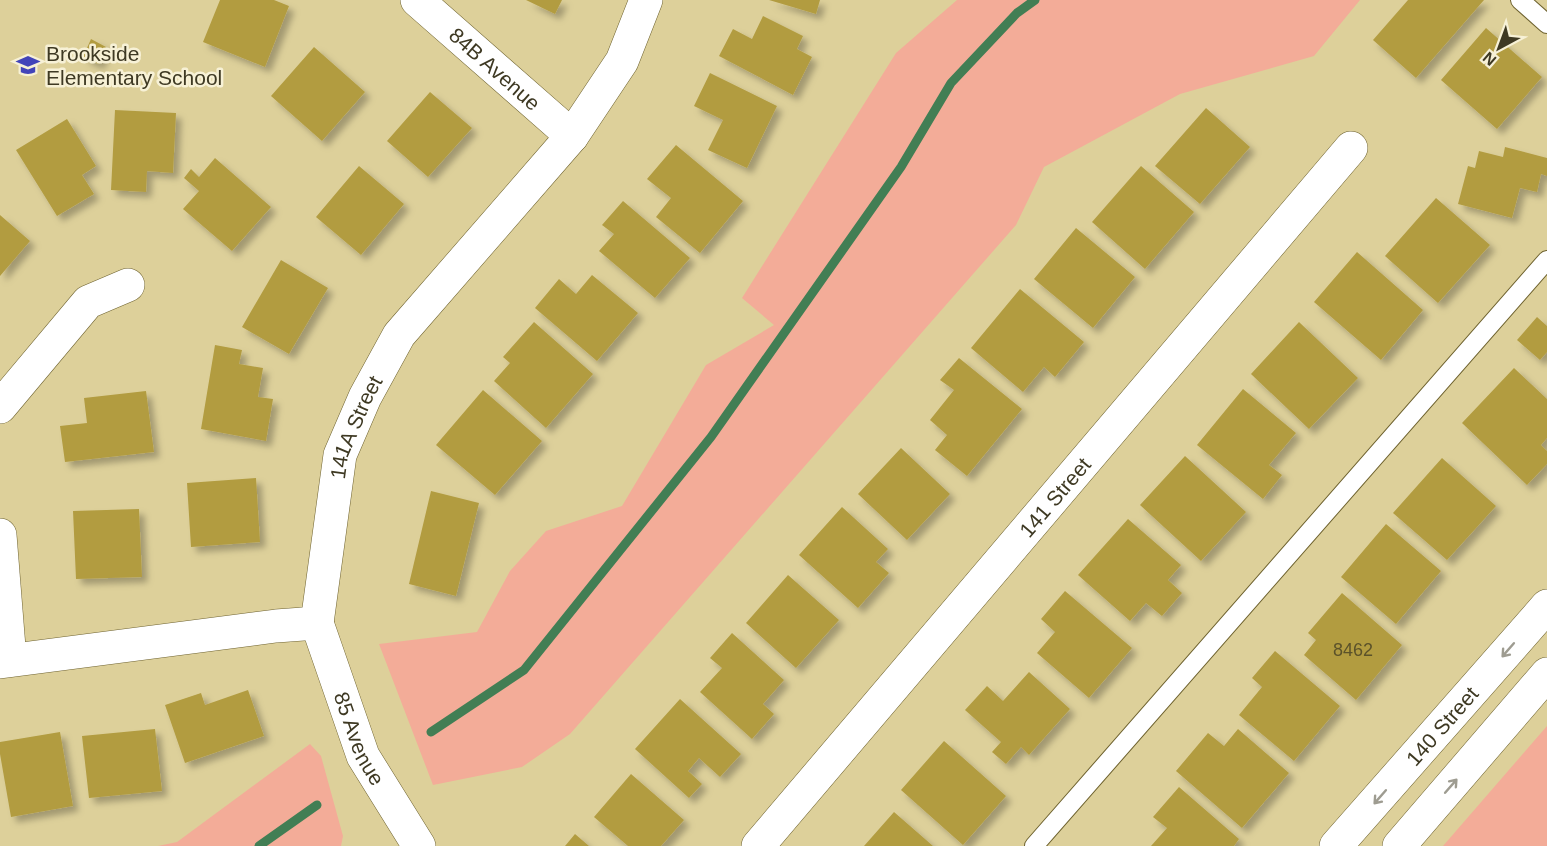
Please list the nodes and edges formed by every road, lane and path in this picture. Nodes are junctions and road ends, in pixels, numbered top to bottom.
1 (417, 0) edge
2 (646, 0) edge
3 (1520, 0) edge
4 (1547, 24) edge
5 (572, 136) junction
6 (1351, 148) dead end
7 (1547, 260) edge
8 (128, 285) dead end
9 (0, 407) edge
10 (0, 535) edge
11 (1547, 606) edge
12 (317, 623) junction
13 (5, 661) edge
14 (1547, 674) edge
15 (419, 846) edge
16 (758, 846) edge
17 (1034, 846) edge
18 (1336, 846) edge
19 (1399, 846) edge

1 - 5 street, 84B Avenue
2 - 5 street, 141A Street
3 - 4 lane
5 - 12 street, 141A Street
6 - 16 street, 141 Street
7 - 17 lane
8 - 9 street
10 - 13 street
11 -> 18 street, 140 Street
12 - 13 street
12 - 15 street, 85 Avenue
19 -> 14 street

